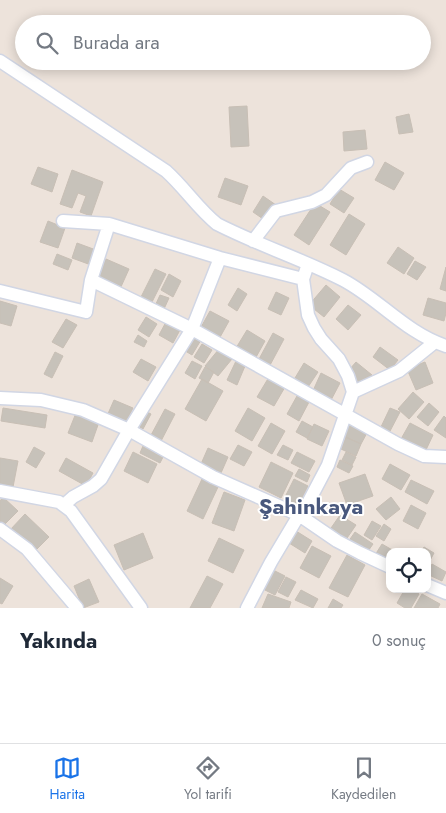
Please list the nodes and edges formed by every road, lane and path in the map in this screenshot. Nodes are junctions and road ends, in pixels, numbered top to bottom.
1 (0, 61) edge
2 (366, 162) dead end
3 (63, 222) dead end
4 (109, 224) junction
5 (253, 241) junction
6 (220, 258) junction
7 (308, 264) junction
8 (303, 279) junction
9 (91, 280) junction
10 (0, 291) edge
11 (192, 329) junction
12 (440, 344) edge
13 (353, 392) junction
14 (0, 398) edge
15 (346, 414) junction
16 (128, 430) junction
17 (446, 458) edge
18 (0, 491) edge
19 (64, 505) junction
20 (299, 515) junction
21 (0, 528) edge
22 (386, 565) edge
23 (431, 587) edge
24 (446, 594) edge
25 (77, 608) edge
26 (141, 608) edge
27 (247, 608) edge

1 - 5 street
2 - 5 street
3 - 4 street
4 - 6 street
4 - 9 street
5 - 7 street
6 - 8 street
6 - 11 street
7 - 8 street
7 - 12 street
8 - 13 street
9 - 10 street
9 - 11 street
11 - 15 street
11 - 16 street
12 - 13 street
13 - 15 street
14 - 16 street
15 - 17 street
15 - 20 street
16 - 19 street
16 - 20 street
18 - 19 street
19 - 26 street
20 - 22 street
20 - 27 street
21 - 25 street
23 - 24 street

